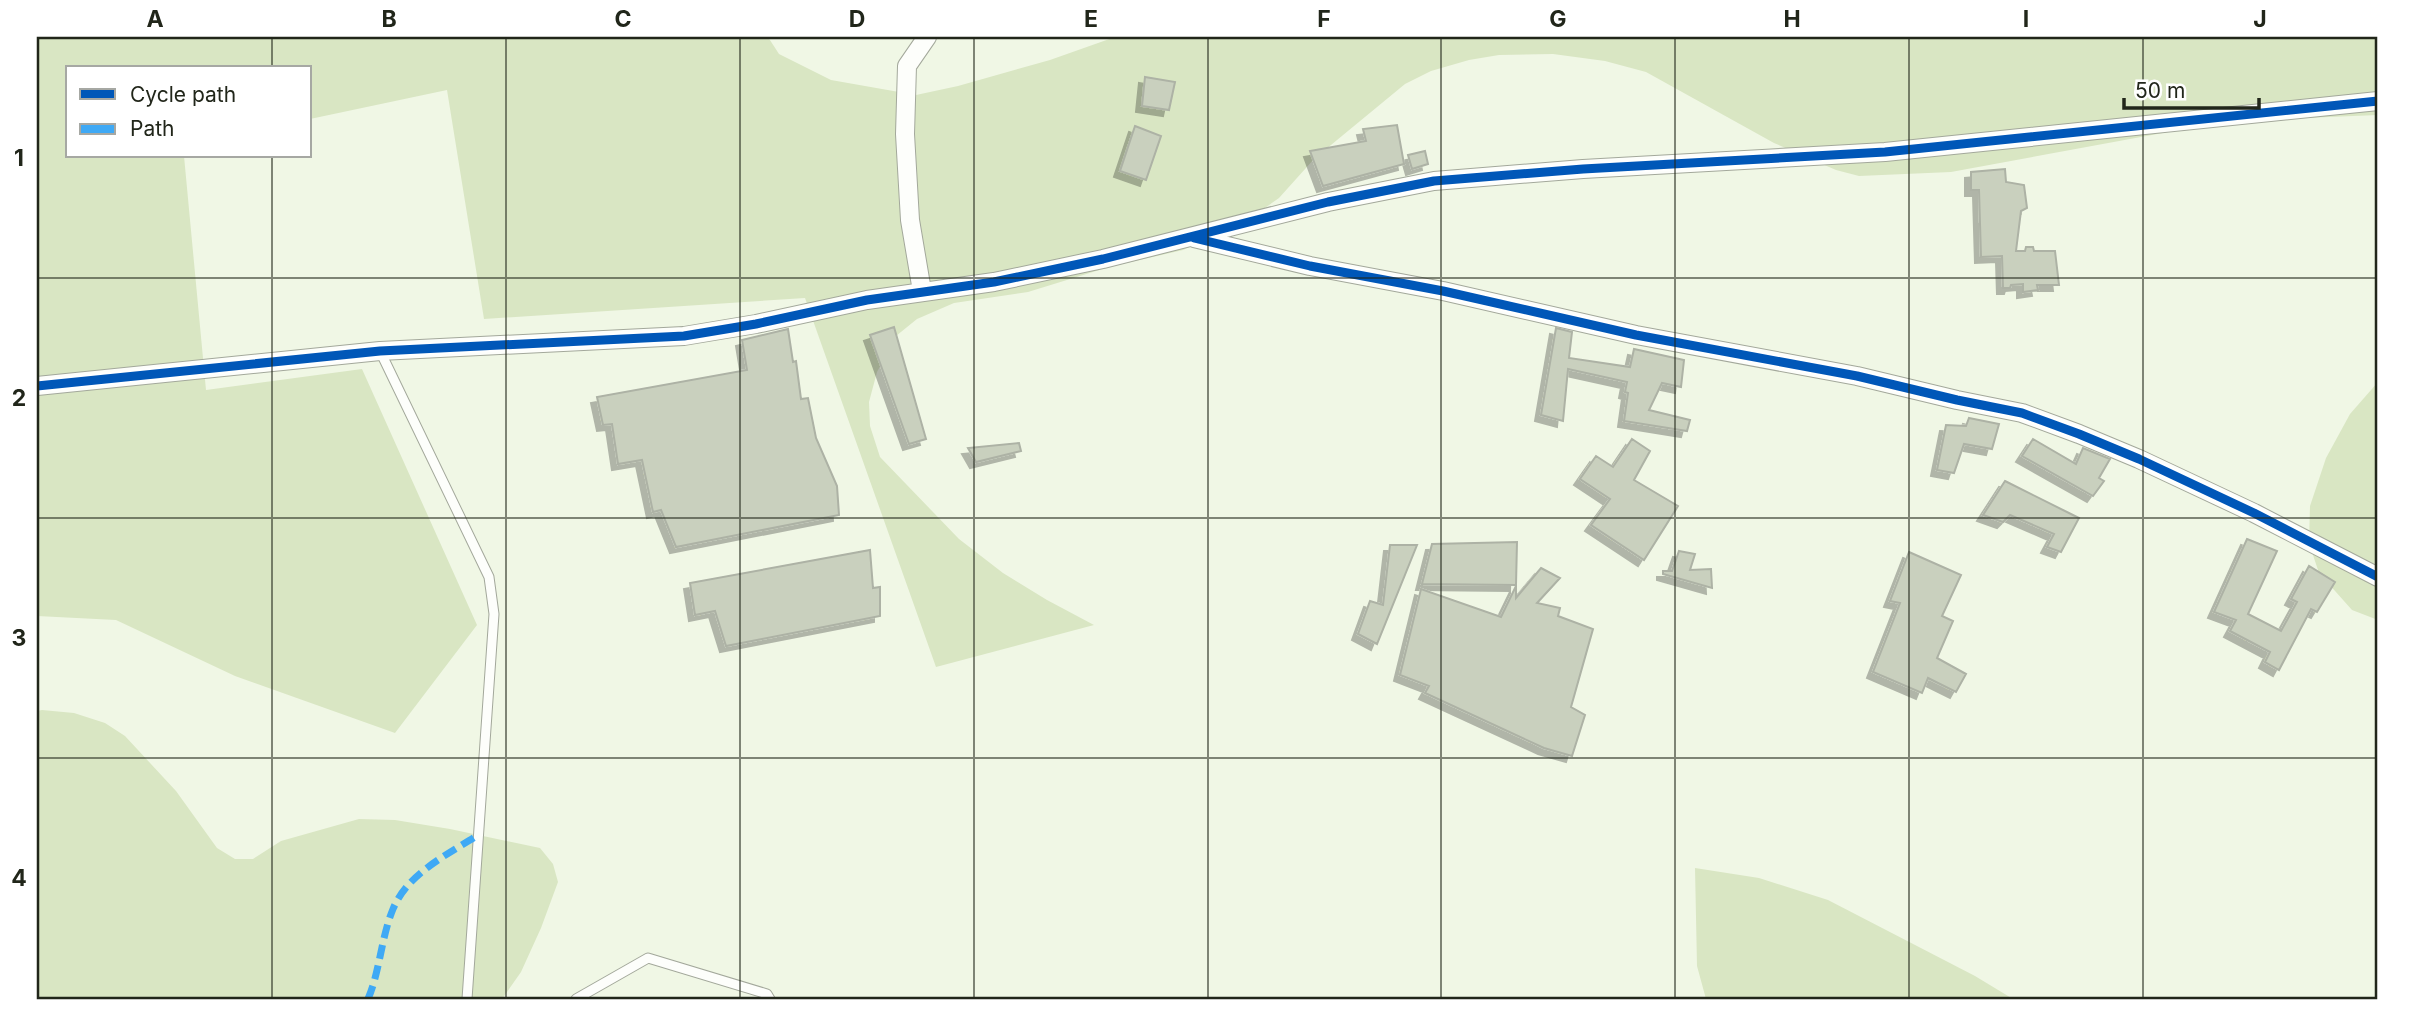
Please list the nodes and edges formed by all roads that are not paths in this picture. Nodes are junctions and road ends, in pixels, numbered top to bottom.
1 (927, 37) edge
2 (2378, 102) edge
3 (1191, 238) junction
4 (922, 291) junction
5 (380, 351) junction
6 (37, 386) edge
7 (2378, 577) edge
8 (467, 999) edge
9 (576, 999) edge
10 (770, 999) edge

1 - 4 street
2 - 3 street
3 - 4 street
3 - 7 street
4 - 5 street
5 - 6 street
5 - 8 lane
9 - 10 lane

